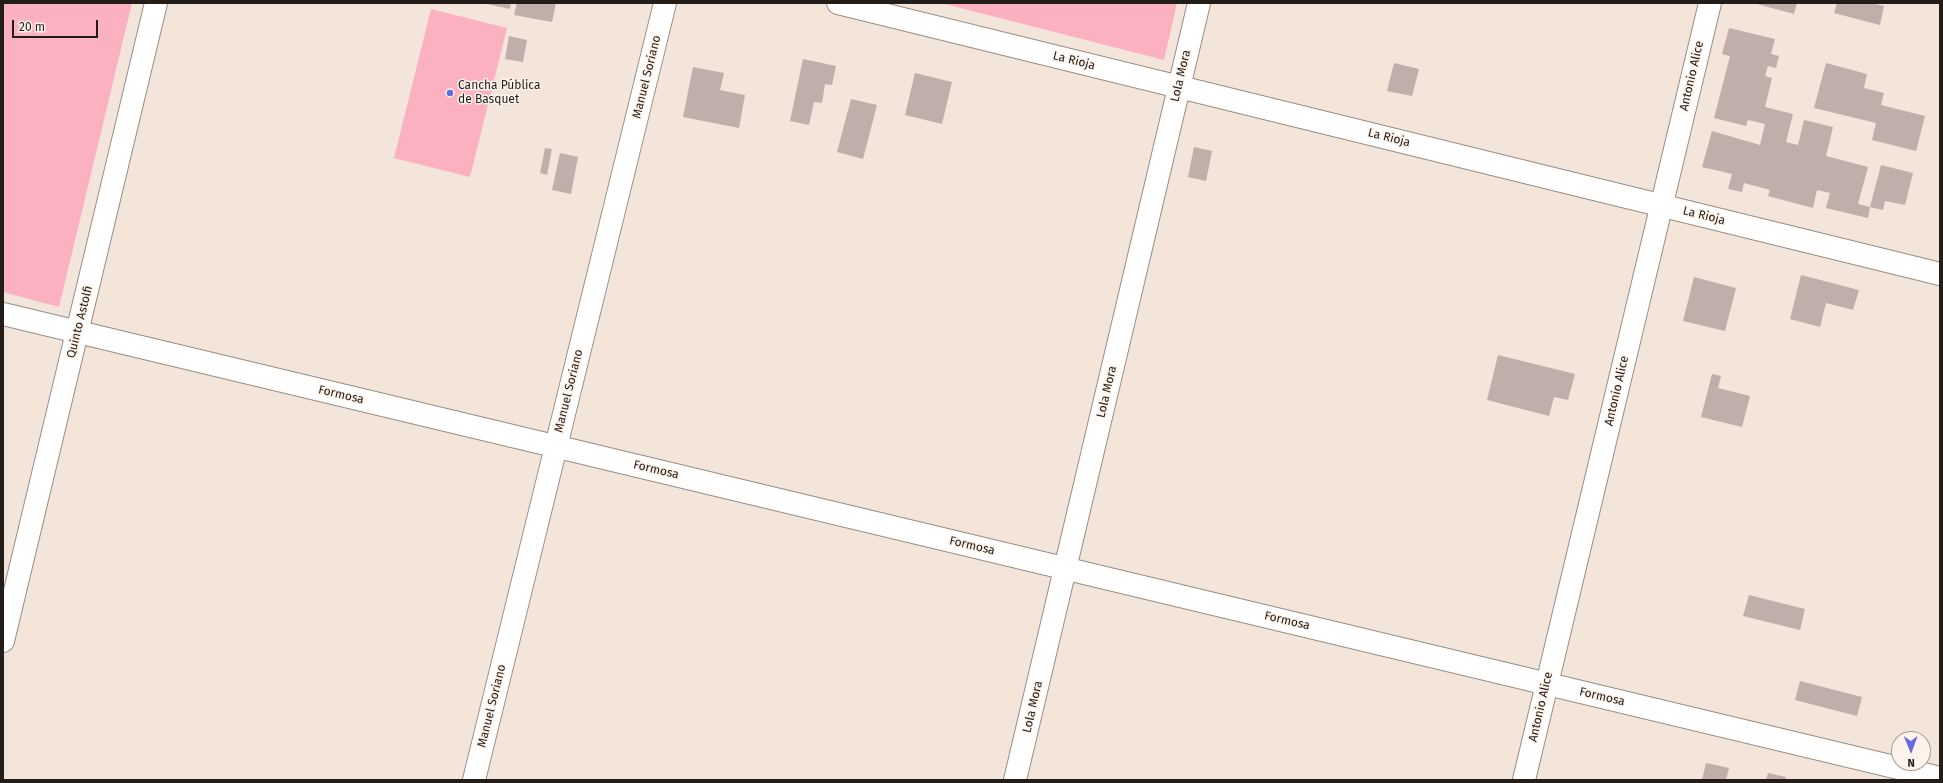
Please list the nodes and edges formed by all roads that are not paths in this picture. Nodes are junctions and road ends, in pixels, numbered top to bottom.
1 (156, 3) edge
2 (665, 3) edge
3 (838, 3) edge
4 (1199, 3) edge
5 (1710, 3) edge
6 (1179, 87) junction
7 (1661, 205) junction
8 (1940, 274) edge
9 (3, 314) edge
10 (77, 332) junction
11 (556, 446) junction
12 (1065, 568) junction
13 (3, 641) edge
14 (1547, 684) junction
15 (1940, 778) edge
16 (474, 780) edge
17 (1015, 780) edge
18 (1524, 780) edge

1 - 10 street, Quinto Astolfi
2 - 11 street, Manuel Soriano
3 - 6 street, La Rioja
4 - 6 street, Lola Mora
5 - 7 street, Antonio Alice
6 - 7 street, La Rioja
6 - 12 street, Lola Mora
7 - 8 street, La Rioja
7 - 14 street, Antonio Alice
9 - 10 street, Formosa
10 - 11 street, Formosa
10 - 13 street, Quinto Astolfi
11 - 12 street, Formosa
11 - 16 street, Manuel Soriano
12 - 14 street, Formosa
12 - 17 street, Lola Mora
14 - 15 street, Formosa
14 - 18 street, Antonio Alice

